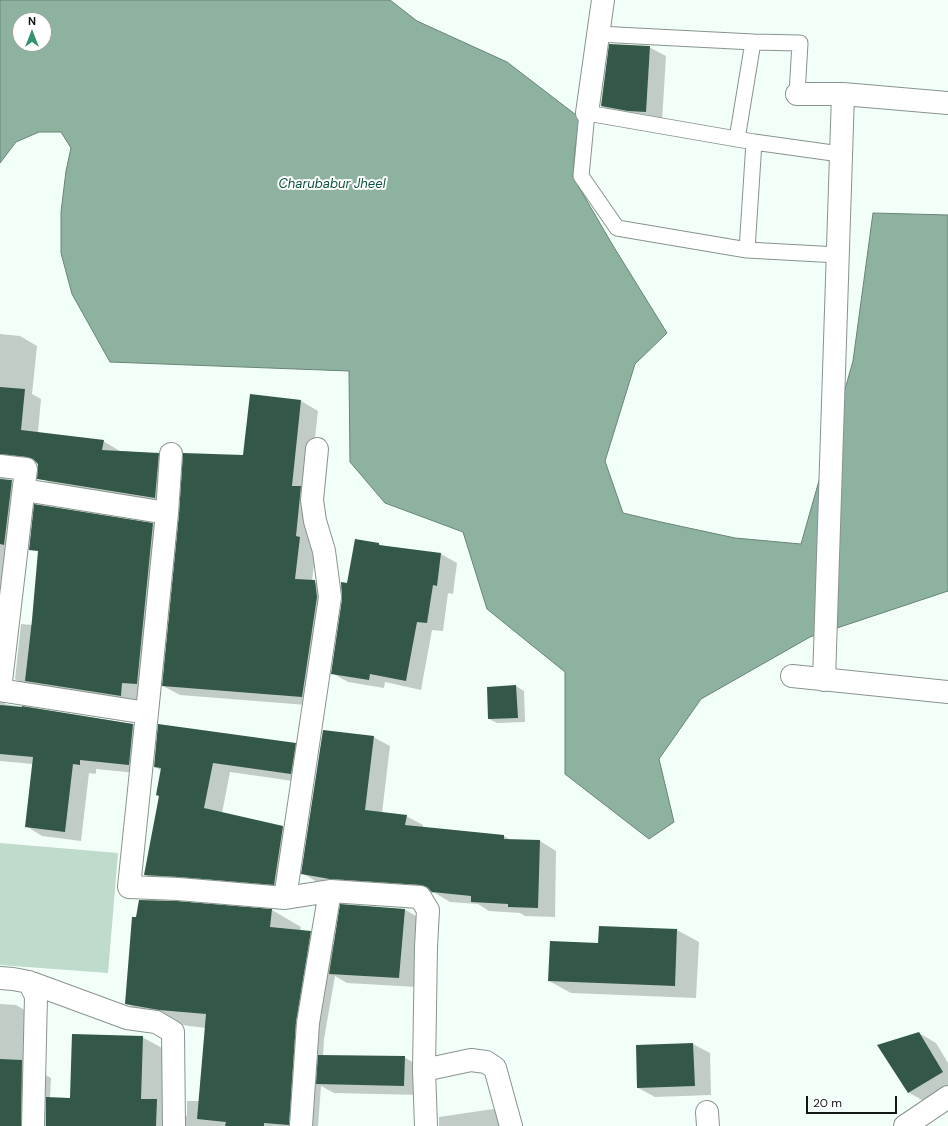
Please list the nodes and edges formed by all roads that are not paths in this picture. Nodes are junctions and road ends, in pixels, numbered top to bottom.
1 (603, 0) edge
2 (598, 34) junction
3 (753, 42) junction
4 (797, 94) joint
5 (843, 94) junction
6 (948, 103) edge
7 (587, 113) junction
8 (738, 139) junction
9 (754, 142) junction
10 (840, 154) junction
11 (747, 250) junction
12 (838, 255) junction
13 (317, 448) dead end
14 (171, 454) dead end
15 (0, 466) edge
16 (24, 490) junction
17 (167, 513) junction
18 (792, 676) dead end
19 (824, 680) junction
20 (0, 690) edge
21 (948, 692) edge
22 (147, 713) junction
23 (330, 891) junction
24 (285, 898) junction
25 (0, 978) edge
26 (29, 982) junction
27 (424, 1070) junction
28 (948, 1097) edge
29 (32, 1126) edge
30 (174, 1126) edge
31 (301, 1126) edge
32 (426, 1126) edge
33 (511, 1126) edge
34 (905, 1126) edge

1 - 2 street
2 - 3 lane
2 - 7 street
3 - 4 lane
3 - 8 lane
4 - 5 street
5 - 6 street
5 - 10 street
7 - 8 lane
7 - 11 lane
8 - 9 lane
9 - 10 lane
9 - 11 lane
10 - 12 street
11 - 12 lane
12 - 19 street
13 - 24 street
14 - 17 street
15 - 16 street
16 - 17 street
16 - 20 street
17 - 22 street
18 - 19 street
19 - 21 street
20 - 22 street
22 - 24 street
23 - 24 street
23 - 27 street
23 - 31 street
25 - 26 street
26 - 29 street
26 - 30 street
27 - 32 street
27 - 33 street
28 - 34 street

